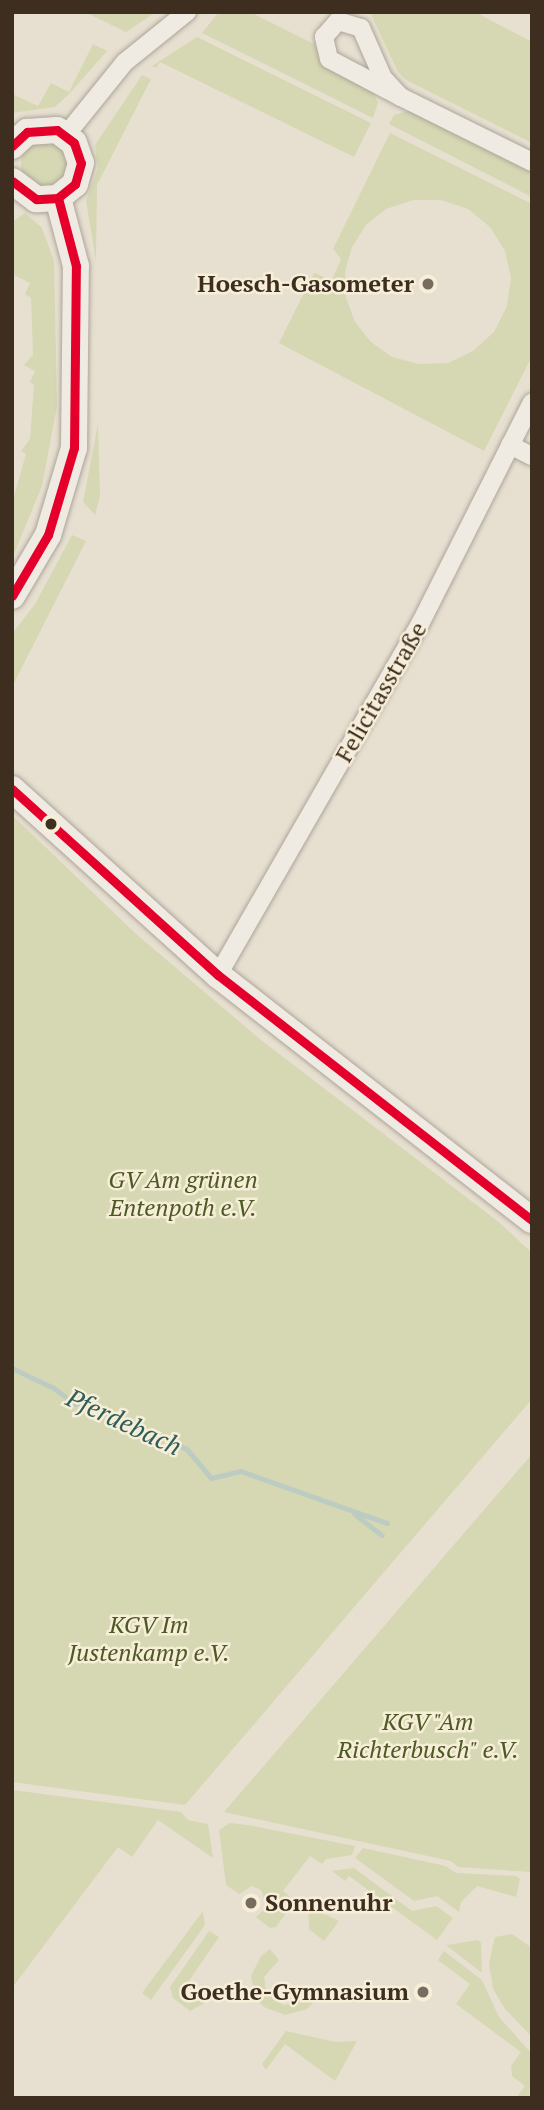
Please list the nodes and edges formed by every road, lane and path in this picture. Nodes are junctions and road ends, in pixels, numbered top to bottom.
1 (187, 12) edge
2 (401, 97) junction
3 (66, 135) junction
4 (12, 146) edge
5 (532, 162) edge
6 (12, 181) edge
7 (58, 198) junction
8 (532, 402) edge
9 (510, 445) junction
10 (532, 456) edge
11 (12, 596) edge
12 (12, 789) edge
13 (218, 975) junction
14 (532, 1220) edge

1 - 3 street
2 - 2 street
2 - 5 street
3 - 4 main road
3 - 7 main road
6 - 7 main road
7 - 11 main road
8 - 9 street, Felicitasstraße
9 - 10 street
9 - 13 street, Felicitasstraße
12 - 13 main road
13 - 14 main road

